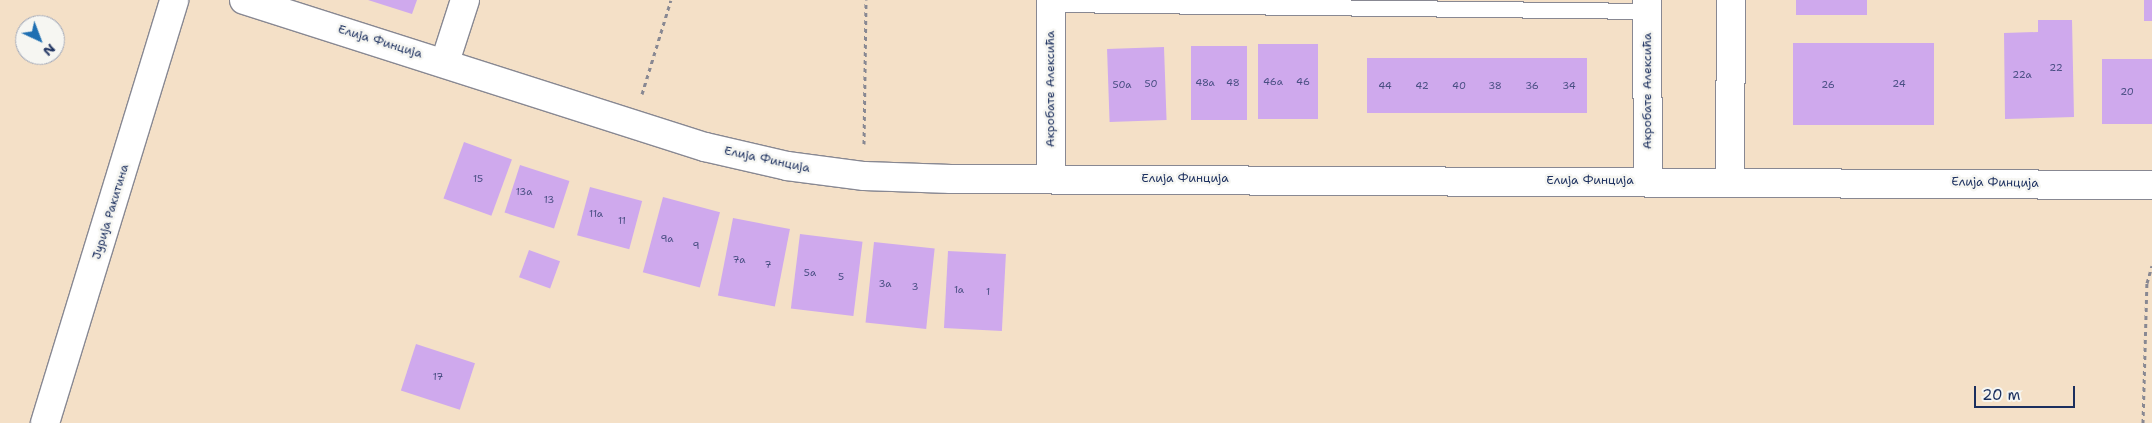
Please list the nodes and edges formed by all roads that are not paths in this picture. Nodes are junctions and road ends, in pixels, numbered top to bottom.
1 (174, 0) edge
2 (244, 0) edge
3 (464, 0) edge
4 (1731, 0) edge
5 (1051, 2) edge
6 (1647, 5) edge
7 (445, 62) junction
8 (1051, 179) junction
9 (1648, 181) junction
10 (1730, 181) junction
11 (2152, 185) edge
12 (45, 423) edge

1 - 12 street, Јурија Ракитина
2 - 7 street, Елија Финција
3 - 7 street
4 - 10 street
5 - 6 lane
5 - 8 street, Акробате Алексића
6 - 9 street, Акробате Алексића
7 - 8 street, Елија Финција
8 - 9 street, Елија Финција
9 - 10 street, Елија Финција
10 - 11 street, Елија Финција

